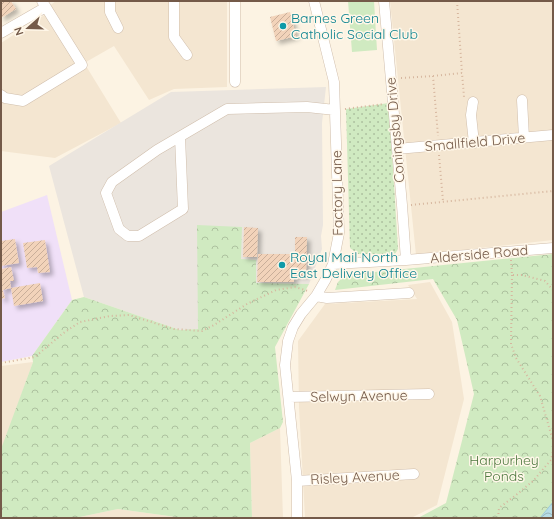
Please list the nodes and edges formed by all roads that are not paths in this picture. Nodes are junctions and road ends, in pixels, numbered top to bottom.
1 (110, 1) edge
2 (174, 1) edge
3 (235, 1) edge
4 (314, 1) edge
5 (384, 1) edge
6 (44, 4) edge
7 (118, 28) dead end
8 (1, 33) edge
9 (187, 56) dead end
10 (235, 82) dead end
11 (1, 95) edge
12 (522, 100) dead end
13 (472, 102) road end
14 (338, 109) junction
15 (553, 135) edge
16 (180, 137) junction
17 (524, 138) junction
18 (474, 143) junction
19 (397, 149) junction
20 (553, 248) edge
21 (406, 260) junction
22 (333, 264) junction
23 (409, 293) dead end
24 (316, 296) junction
25 (429, 394) dead end
26 (289, 397) junction
27 (414, 474) dead end
28 (296, 481) junction
29 (297, 518) edge

1 - 7 street
2 - 9 street
3 - 10 street
4 - 14 street, Factory Lane
5 - 19 street, Coningsby Drive
6 - 8 street
6 - 11 street
12 - 17 street
13 - 18 street
14 - 16 street
14 - 22 street, Factory Lane
15 - 17 street, Smallfield Drive
16 - 16 street
17 - 18 street, Smallfield Drive
18 - 19 street, Smallfield Drive
19 - 21 street, Coningsby Drive
20 - 21 street, Alderside Road
21 - 22 street, Alderside Road
22 - 24 street, Factory Lane
23 - 24 street
24 - 26 street, Factory Lane
25 - 26 street, Selwyn Avenue
26 - 28 street, Factory Lane
27 - 28 street, Risley Avenue
28 - 29 street, Factory Lane

